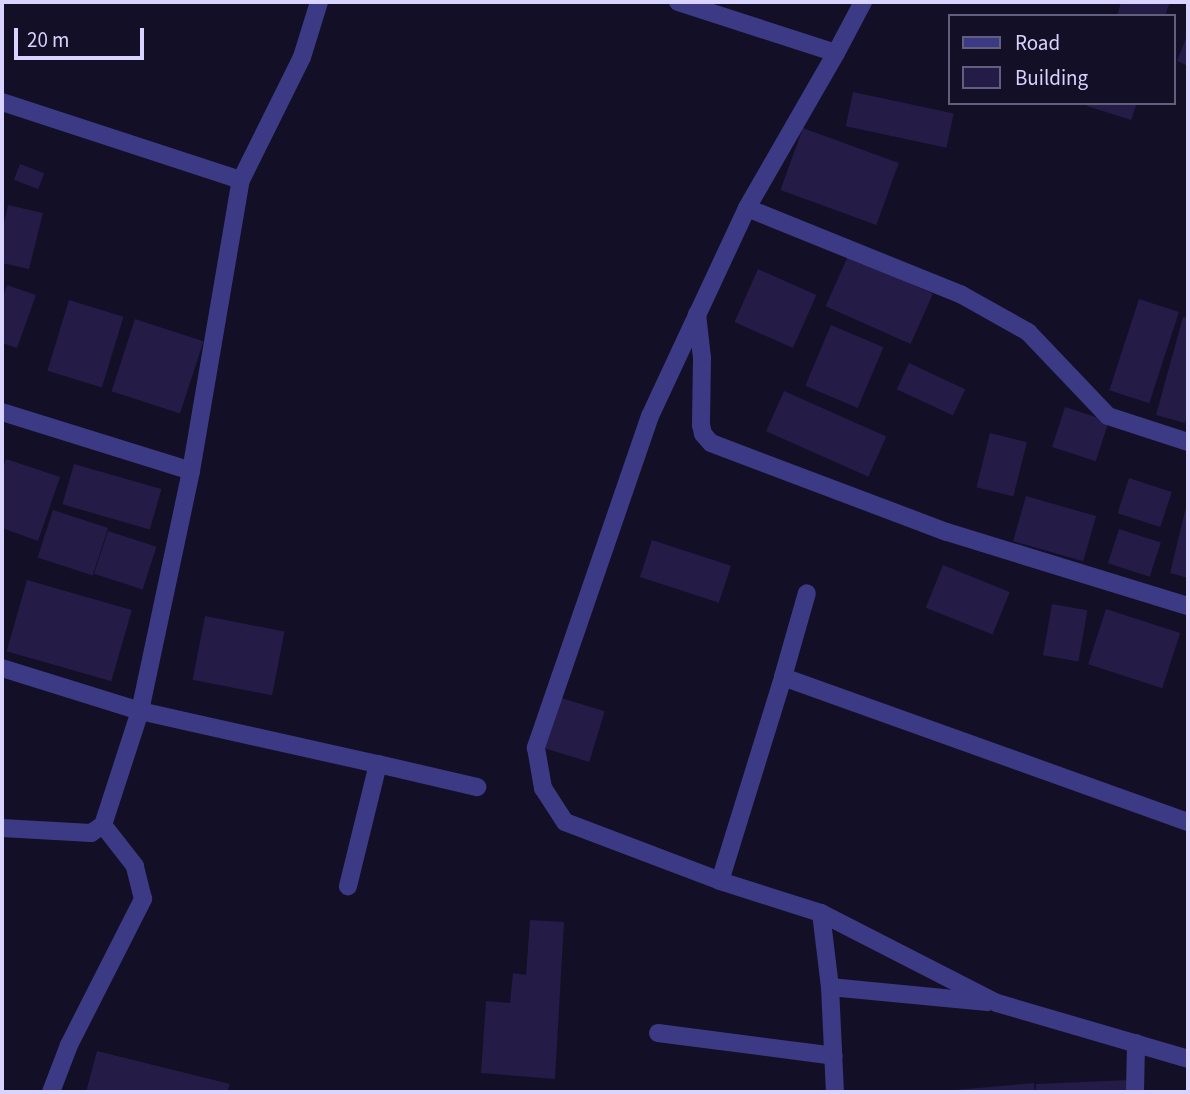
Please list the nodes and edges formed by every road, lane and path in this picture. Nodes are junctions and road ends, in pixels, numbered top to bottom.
1 (319, 2) edge
2 (678, 2) edge
3 (863, 2) edge
4 (836, 53) junction
5 (2, 102) edge
6 (241, 180) junction
7 (747, 208) junction
8 (697, 314) junction
9 (2, 412) edge
10 (1188, 442) edge
11 (191, 471) junction
12 (807, 593) dead end
13 (1188, 606) edge
14 (2, 668) edge
15 (783, 677) junction
16 (140, 711) junction
17 (378, 764) junction
18 (477, 787) dead end
19 (1188, 822) edge
20 (103, 825) junction
21 (2, 828) edge
22 (720, 881) junction
23 (348, 886) dead end
24 (821, 912) junction
25 (830, 987) junction
26 (997, 1003) junction
27 (658, 1033) dead end
28 (1136, 1043) junction
29 (834, 1056) junction
30 (1188, 1059) edge
31 (51, 1092) edge
32 (835, 1092) edge
33 (1135, 1092) edge

1 - 6 street
2 - 4 street
3 - 4 street
4 - 7 street
5 - 6 street
6 - 11 street
7 - 8 street
7 - 10 street
8 - 13 street
8 - 22 street
9 - 11 street
11 - 16 street
12 - 15 street
14 - 16 street
15 - 19 street
15 - 22 street
16 - 17 street
16 - 20 street
17 - 18 street
17 - 23 street
20 - 21 street
20 - 31 street
22 - 24 street
24 - 25 street
24 - 26 street
25 - 26 street
25 - 29 street
26 - 28 street
27 - 29 street
28 - 30 street
28 - 33 street
29 - 32 street

